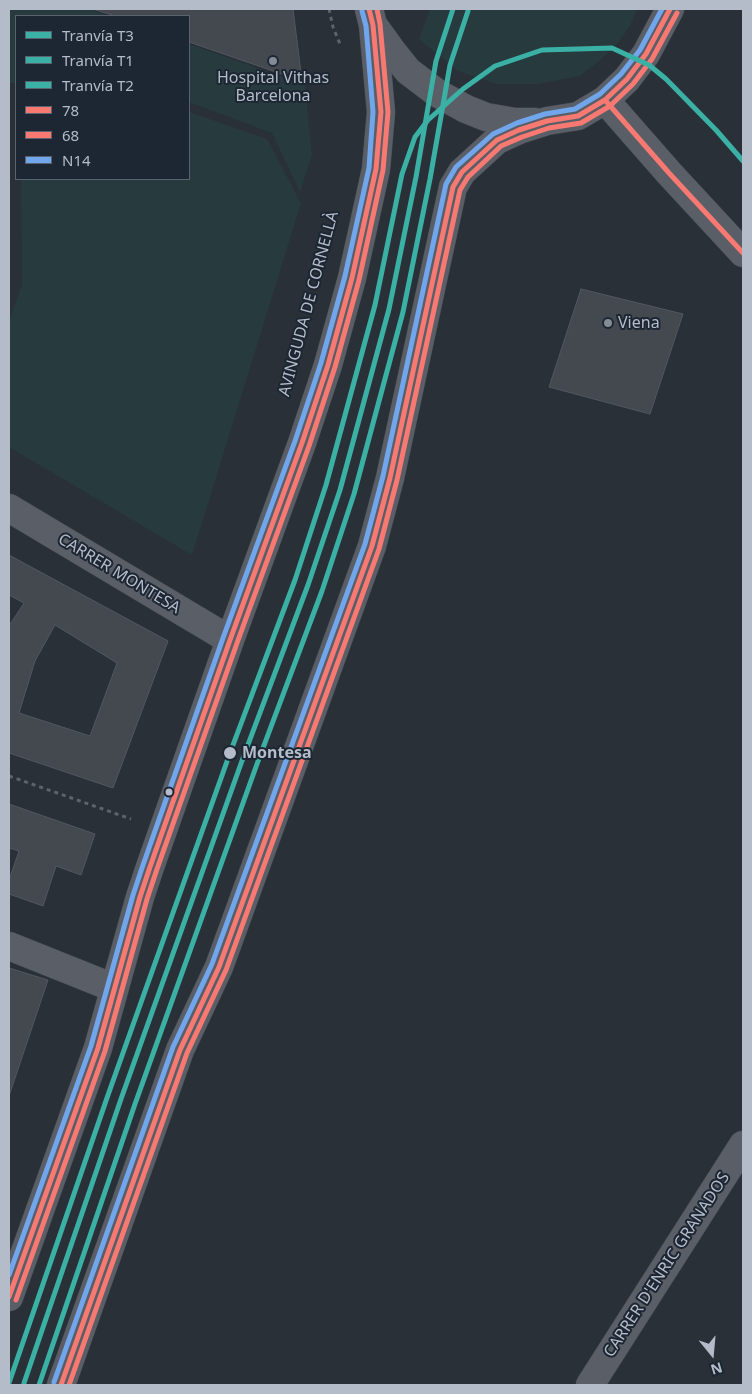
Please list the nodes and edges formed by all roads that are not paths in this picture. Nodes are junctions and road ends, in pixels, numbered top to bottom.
1 (670, 9) edge
2 (371, 17) edge
3 (605, 100) junction
4 (547, 121) junction
5 (743, 253) edge
6 (9, 508) edge
7 (230, 640) junction
8 (9, 946) edge
9 (114, 988) junction
10 (743, 1145) edge
11 (9, 1297) edge
12 (61, 1385) edge
13 (590, 1385) edge

1 - 3 street, AVINGUDA DE CORNELLÀ
2 - 4 street, AVINGUDA DE CORNELLÀ
2 - 7 street, AVINGUDA DE CORNELLÀ
3 - 4 street, AVINGUDA DE CORNELLÀ
3 - 5 street
4 - 12 street, AVINGUDA DE CORNELLÀ
6 - 7 street, CARRER MONTESA
7 - 9 street, AVINGUDA DE CORNELLÀ
8 - 9 street
9 - 11 street, AVINGUDA DE CORNELLÀ
10 - 13 street, CARRER D'ENRIC GRANADOS

